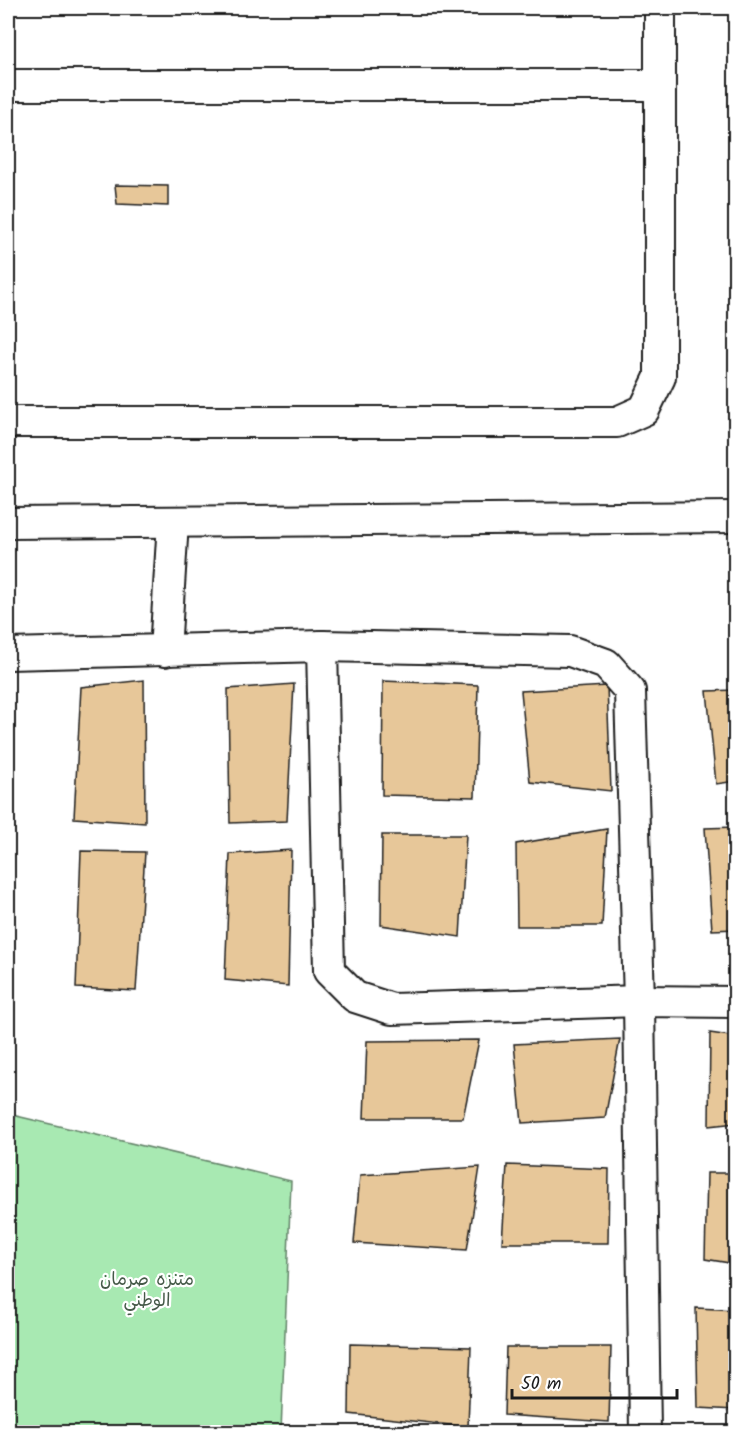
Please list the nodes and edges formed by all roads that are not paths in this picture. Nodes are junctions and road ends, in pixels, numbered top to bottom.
1 (660, 8) edge
2 (8, 85) edge
3 (660, 85) junction
4 (8, 422) edge
5 (735, 517) edge
6 (173, 522) junction
7 (8, 523) edge
8 (322, 646) junction
9 (165, 651) junction
10 (8, 654) edge
11 (639, 1001) junction
12 (735, 1002) edge
13 (645, 1432) edge

1 - 3 street
2 - 3 street
3 - 4 street
5 - 6 street
6 - 7 street
6 - 9 street
8 - 9 street
8 - 11 street
8 - 11 street
9 - 10 street
11 - 12 street
11 - 13 street

